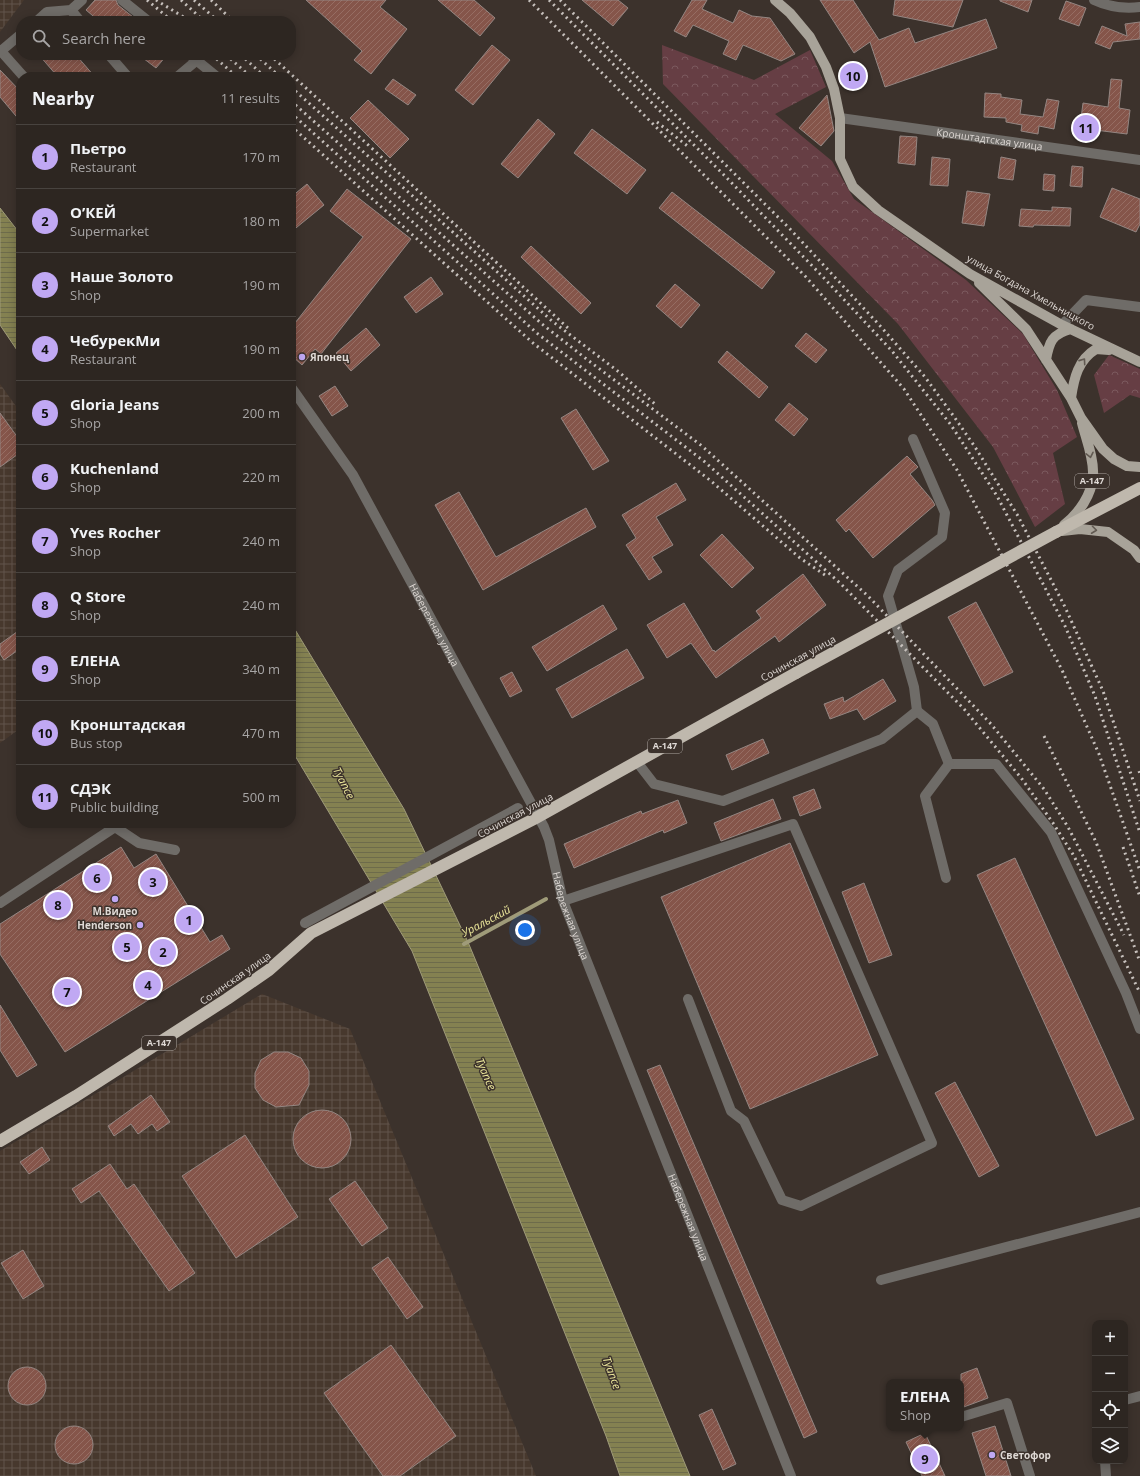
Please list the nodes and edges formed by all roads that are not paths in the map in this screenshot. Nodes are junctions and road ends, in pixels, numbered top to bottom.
1 (82, 0) edge
2 (122, 0) edge
3 (775, 0) edge
4 (1094, 0) edge
5 (1140, 6) edge
6 (71, 10) junction
7 (43, 16) edge
8 (76, 16) edge
9 (142, 16) edge
10 (16, 38) edge
11 (1, 50) edge
12 (113, 60) edge
13 (191, 60) edge
14 (196, 60) edge
15 (20, 72) edge
16 (124, 72) edge
17 (181, 72) edge
18 (211, 72) edge
19 (840, 118) junction
20 (1140, 160) edge
21 (970, 274) junction
22 (1140, 307) edge
23 (1062, 325) junction
24 (1071, 330) junction
25 (1117, 352) junction
26 (1046, 360) junction
27 (1140, 362) edge
28 (296, 394) edge
29 (1071, 398) junction
30 (1081, 418) junction
31 (913, 439) dead end
32 (1140, 467) edge
33 (1140, 488) edge
34 (1056, 532) junction
35 (1140, 558) edge
36 (917, 712) junction
37 (637, 762) junction
38 (949, 764) junction
39 (518, 808) dead end
40 (536, 818) junction
41 (113, 828) edge
42 (116, 828) edge
43 (175, 850) dead end
44 (946, 878) dead end
45 (563, 901) junction
46 (0, 903) edge
47 (308, 928) junction
48 (688, 999) dead end
49 (1140, 1029) edge
50 (0, 1141) edge
51 (1140, 1212) edge
52 (881, 1280) dead end
53 (1140, 1396) edge
54 (1128, 1399) edge
55 (964, 1416) edge
56 (1105, 1464) edge
57 (791, 1476) edge
58 (1030, 1476) edge
59 (1106, 1476) edge

1 - 6 street
2 - 9 street
3 - 19 main road, улица Богдана Хмельницкого
4 - 5 street
6 - 7 street
6 - 8 street
10 - 11 street
11 - 15 street
12 - 16 street
13 - 17 street
14 - 18 street
19 - 20 street, Кронштадтская улица
19 - 21 main road, улица Богдана Хмельницкого
21 - 23 main road, улица Богдана Хмельницкого
21 - 26 main road
22 - 23 street
23 - 24 main road, улица Богдана Хмельницкого
24 - 25 main road, улица Богдана Хмельницкого
24 - 26 main road
25 - 27 main road, улица Богдана Хмельницкого
29 -> 25 main road
26 - 29 main road
28 - 40 street, Набережная улица
29 - 30 main road, А-147
30 - 32 main road, А-147
30 -> 34 main road, А-147
31 - 36 street
33 - 34 highway, А-147
34 -> 35 main road, А-147
34 - 37 highway, Сочинская улица / А-147, bridge
36 - 37 street
36 - 38 street
37 - 40 highway, Сочинская улица / А-147
38 - 44 street
38 - 49 street
39 - 47 street
40 - 45 street, Набережная улица
40 - 47 highway, Сочинская улица / А-147
41 - 46 street
42 - 43 street
45 - 48 street
45 - 57 street, Набережная улица
47 - 50 highway, Сочинская улица / А-147
51 - 52 street
53 - 54 street
55 - 58 street
56 - 59 street

